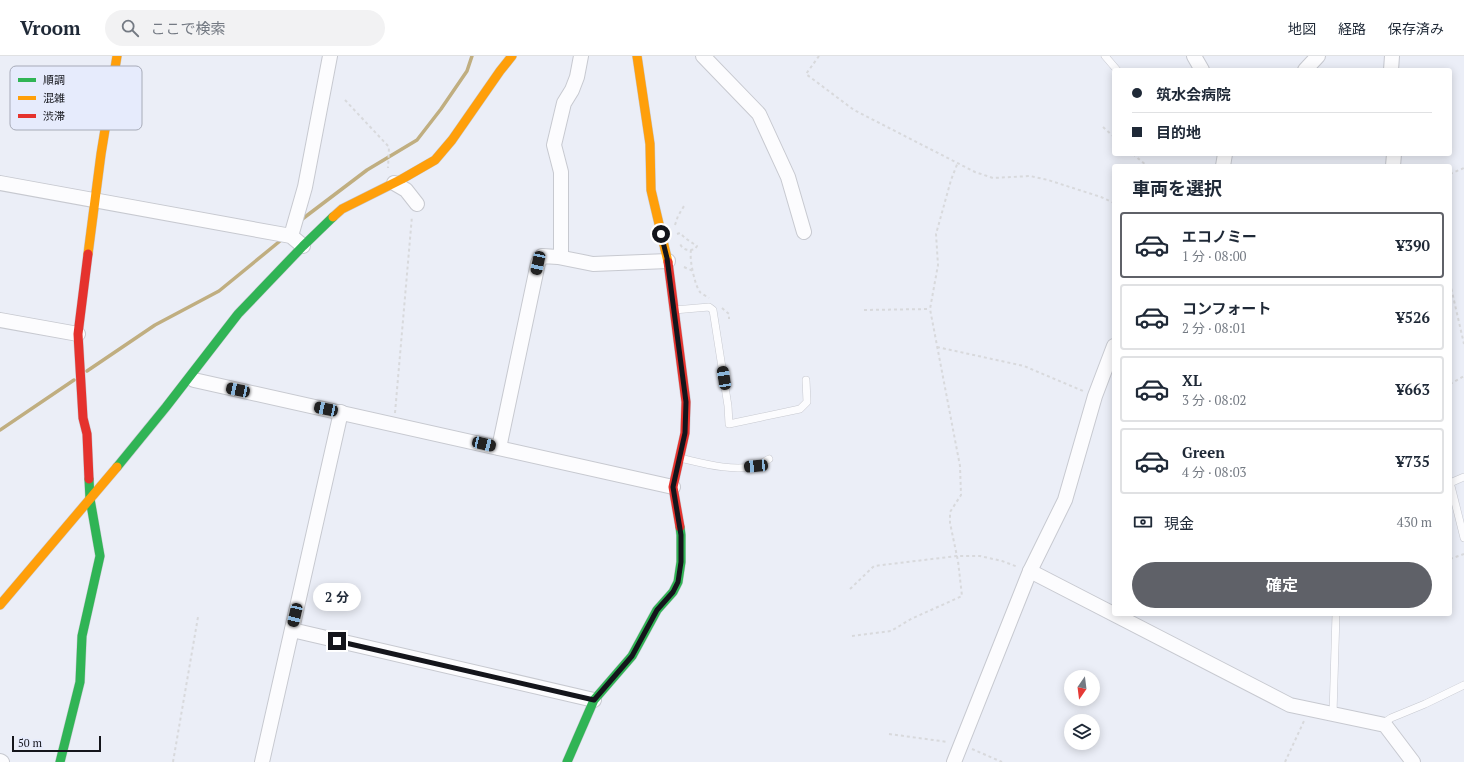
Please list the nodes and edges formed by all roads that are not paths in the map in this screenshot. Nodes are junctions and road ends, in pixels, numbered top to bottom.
1 (117, 56) edge
2 (330, 56) edge
3 (512, 56) edge
4 (581, 56) edge
5 (637, 56) edge
6 (703, 56) edge
7 (1106, 56) edge
8 (1194, 56) edge
9 (1318, 56) edge
10 (1392, 56) edge
11 (115, 66) edge
12 (1115, 68) edge
13 (1201, 68) edge
14 (1307, 68) edge
15 (1392, 68) edge
16 (105, 130) edge
17 (0, 183) edge
18 (392, 184) junction
19 (96, 200) junction
20 (415, 202) road end
21 (804, 232) dead end
22 (291, 236) junction
23 (303, 246) junction
24 (561, 257) junction
25 (668, 261) junction
26 (674, 310) junction
27 (0, 320) edge
28 (78, 334) junction
29 (1112, 351) edge
30 (194, 380) dead end
31 (806, 380) dead end
32 (341, 412) junction
33 (499, 448) junction
34 (679, 458) junction
35 (769, 459) dead end
36 (1464, 477) edge
37 (1452, 482) edge
38 (673, 487) junction
39 (1452, 491) edge
40 (90, 499) junction
41 (1464, 538) edge
42 (1030, 572) junction
43 (0, 604) edge
44 (1112, 614) edge
45 (1116, 616) edge
46 (1336, 616) edge
47 (292, 630) junction
48 (1464, 685) edge
49 (594, 700) junction
50 (1333, 714) junction
51 (1382, 724) junction
52 (60, 762) edge
53 (262, 762) edge
54 (567, 762) edge
55 (954, 762) edge
56 (1413, 762) edge

1 - 11 street
2 - 22 street
3 - 18 street
4 - 24 street
5 - 25 street
6 - 21 street
7 - 12 lane
8 - 13 street
9 - 14 street
10 - 15 street
16 - 19 street
17 - 19 street
18 - 20 street
18 - 23 street
19 - 22 street
19 - 28 street
22 - 23 street
23 - 40 street
24 - 25 street
24 - 33 street
25 - 26 street
26 - 31 lane
26 - 34 street
27 - 28 street
28 - 40 street
29 - 42 street
30 - 32 street
32 - 33 street
32 - 47 street
33 - 38 street
34 - 35 lane
34 - 38 street
36 - 37 lane
38 - 49 street
39 - 41 lane
40 - 43 street
40 - 52 street
42 - 44 street
42 - 55 street
45 - 50 street
46 - 50 lane
47 - 49 street
47 - 53 street
48 - 51 lane
49 - 54 street
50 - 51 street
51 - 56 street

